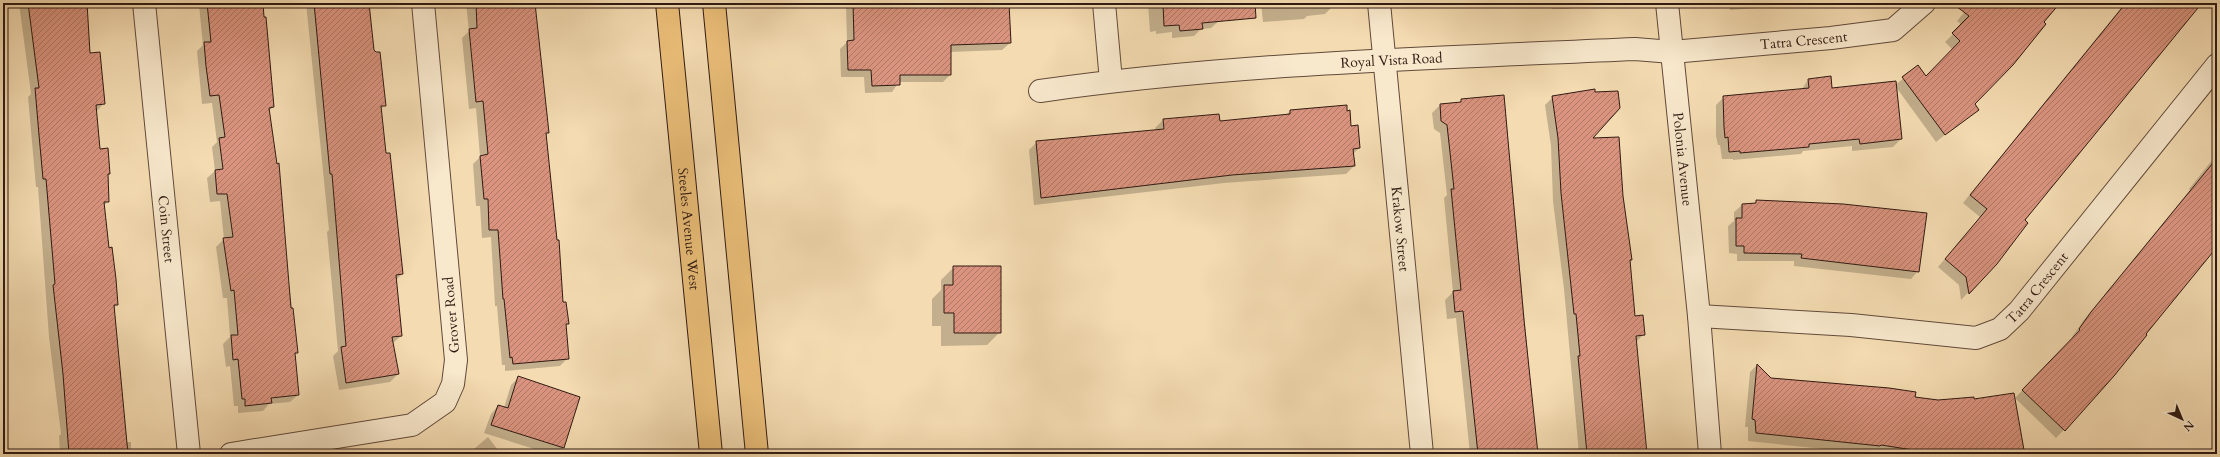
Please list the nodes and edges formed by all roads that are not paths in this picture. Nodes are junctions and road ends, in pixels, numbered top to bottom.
1 (144, 3) edge
2 (423, 3) edge
3 (667, 3) edge
4 (714, 3) edge
5 (1104, 3) edge
6 (1379, 3) edge
7 (1668, 3) edge
8 (1924, 3) edge
9 (1672, 52) junction
10 (1384, 60) junction
11 (2217, 65) edge
12 (1111, 81) junction
13 (1040, 91) dead end
14 (1699, 316) junction
15 (189, 454) edge
16 (231, 454) edge
17 (711, 454) edge
18 (757, 454) edge
19 (1422, 454) edge
20 (1710, 454) edge

1 - 15 street, Coin Street
2 - 16 street, Grover Road
3 - 17 main road, Steeles Avenue West
4 - 18 main road
5 - 12 street
6 - 10 street, Krakow Street
7 - 9 street, Polonia Avenue
8 - 9 street, Tatra Crescent
9 - 10 street, Royal Vista Road
9 - 14 street, Polonia Avenue
10 - 12 street, Royal Vista Road
10 - 19 street, Krakow Street
11 - 14 street, Tatra Crescent
12 - 13 street, Royal Vista Road
14 - 20 street, Polonia Avenue

